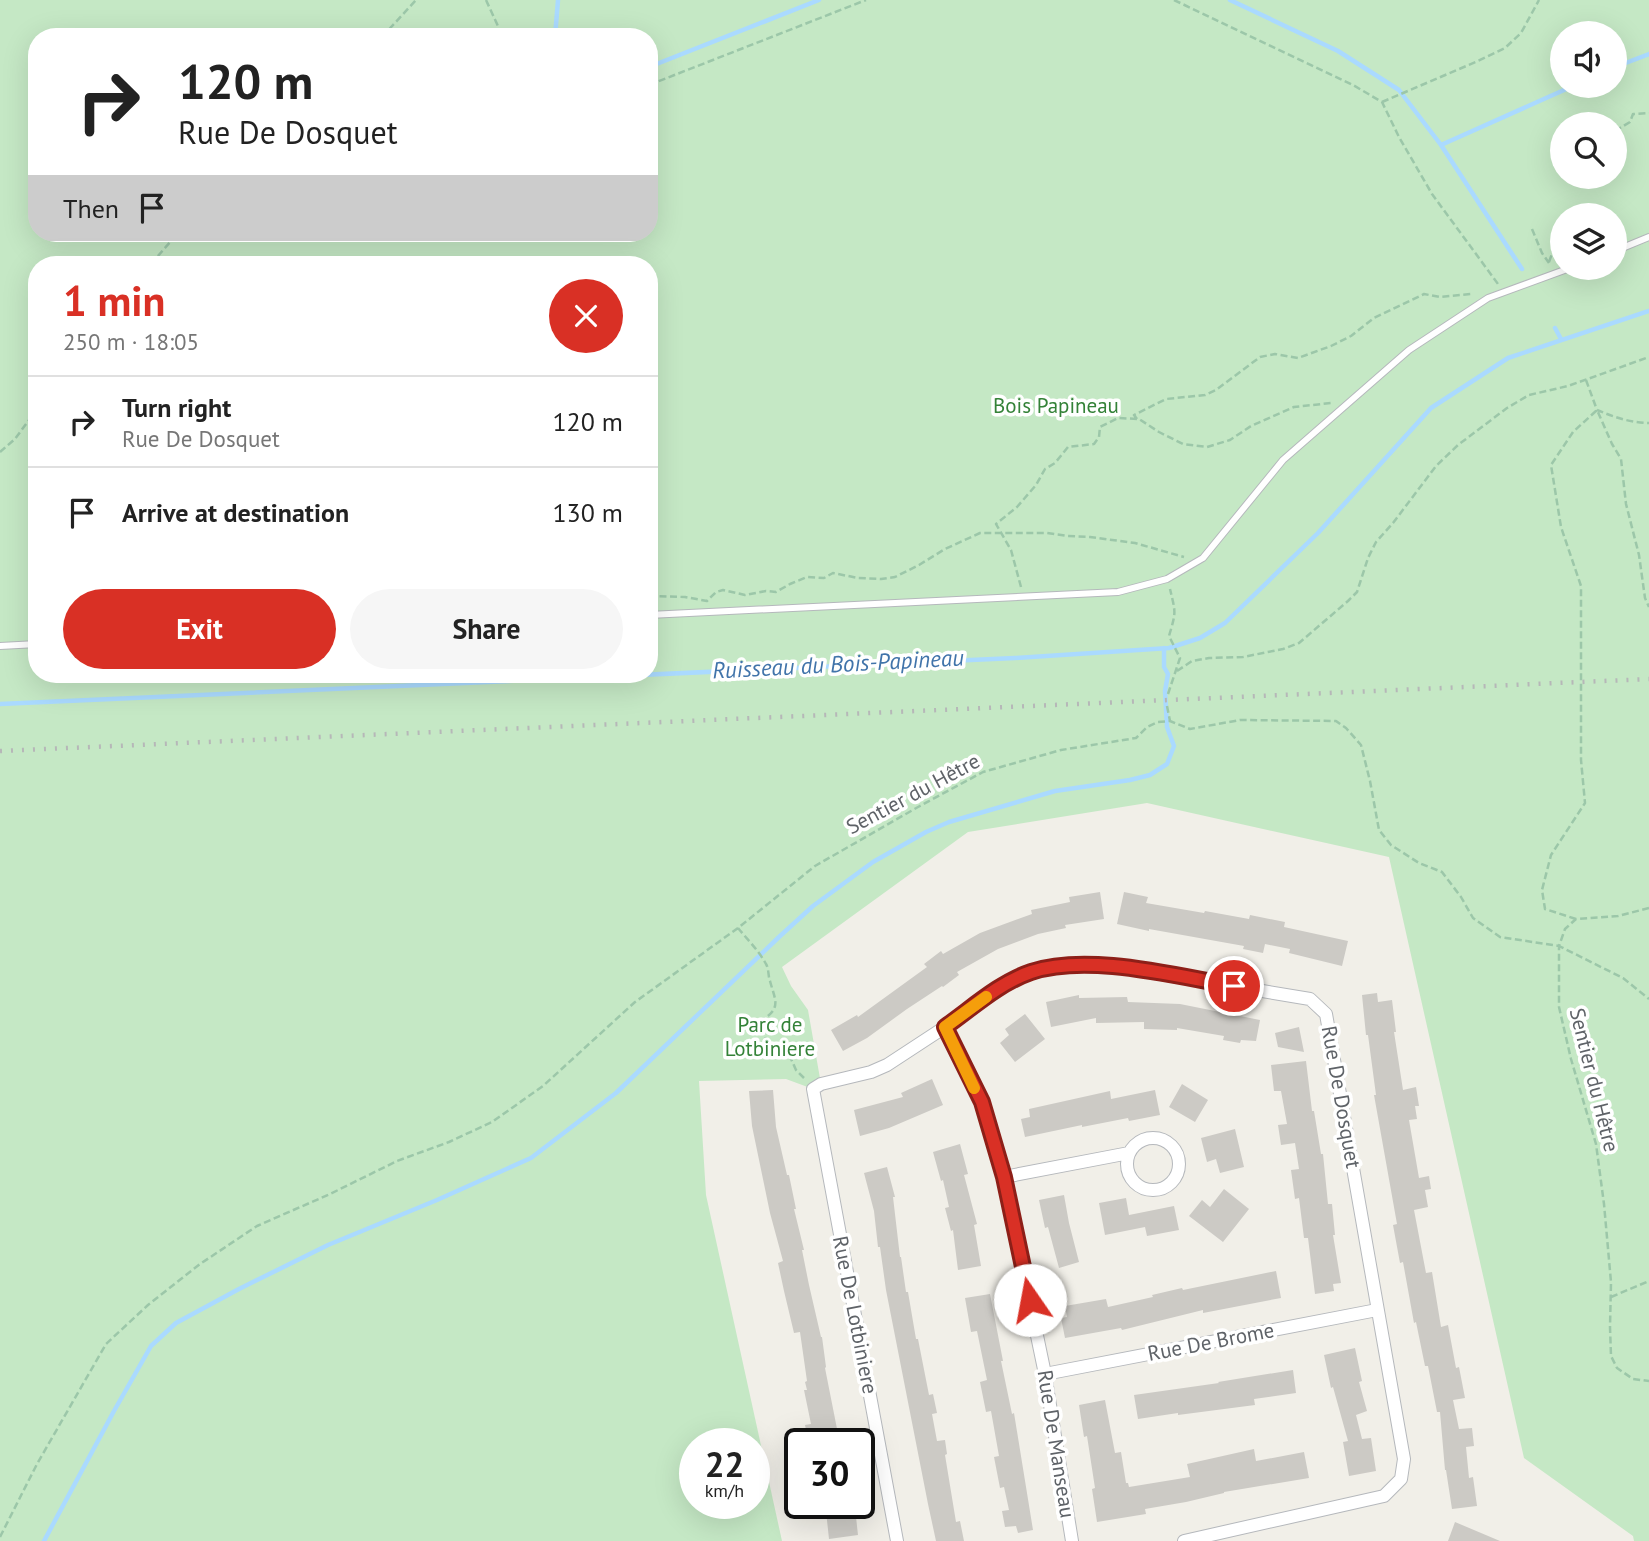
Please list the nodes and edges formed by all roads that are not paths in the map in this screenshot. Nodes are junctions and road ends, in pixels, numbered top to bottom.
1 (1649, 237) edge
2 (1627, 246) edge
3 (1550, 275) edge
4 (658, 615) edge
5 (28, 644) edge
6 (0, 646) edge
7 (945, 1027) junction
8 (813, 1089) joint
9 (1129, 1153) junction
10 (1004, 1177) junction
11 (1377, 1310) junction
12 (1045, 1374) junction
13 (897, 1541) edge
14 (1072, 1541) edge
15 (1186, 1541) edge

1 - 2 lane
3 - 4 lane
5 - 6 lane
7 - 8 street, Rue De Dosquet
7 - 10 street, Rue De Manseau
7 - 11 street, Rue De Dosquet
8 - 13 street, Rue De Lotbiniere
9 - 9 street
9 - 10 street
10 - 12 street, Rue De Manseau
11 - 12 street, Rue De Brome
11 - 15 street, Rue De Dosquet
12 - 14 street, Rue De Manseau

